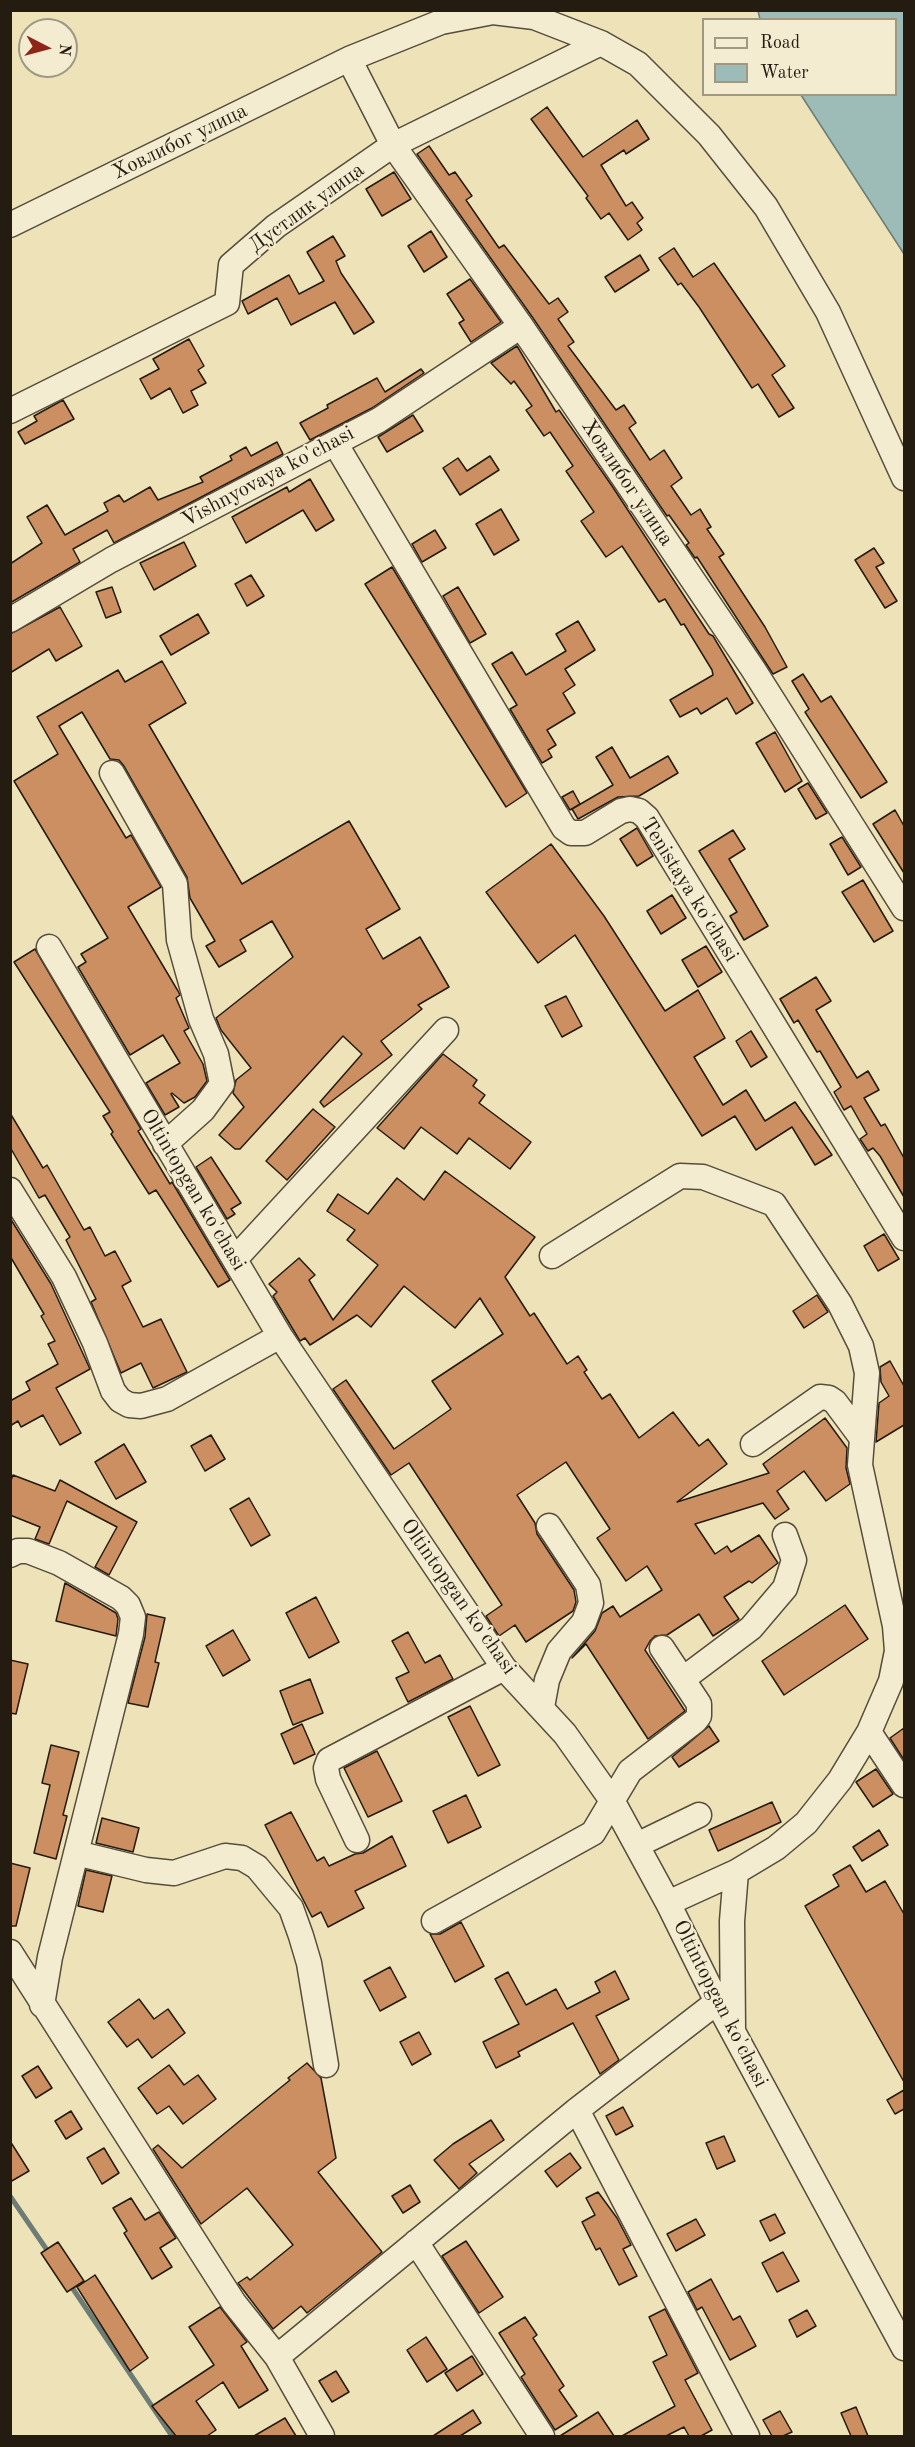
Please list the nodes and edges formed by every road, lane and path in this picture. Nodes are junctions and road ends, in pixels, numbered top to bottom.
1 (601, 43) junction
2 (350, 59) junction
3 (393, 146) junction
4 (10, 225) edge
5 (521, 326) junction
6 (10, 411) edge
7 (335, 443) junction
8 (904, 478) edge
9 (10, 620) edge
10 (112, 773) dead end
11 (904, 908) edge
12 (49, 947) dead end
13 (446, 1030) dead end
14 (165, 1144) junction
15 (10, 1190) edge
16 (904, 1238) edge
17 (552, 1256) dead end
18 (235, 1259) junction
19 (280, 1336) junction
20 (861, 1437) junction
21 (753, 1444) dead end
22 (549, 1526) dead end
23 (785, 1535) dead end
24 (10, 1556) edge
25 (662, 1648) dead end
26 (504, 1668) junction
27 (683, 1679) junction
28 (542, 1707) junction
29 (869, 1732) junction
30 (904, 1785) edge
31 (613, 1802) junction
32 (699, 1815) dead end
33 (357, 1840) dead end
34 (637, 1845) junction
35 (76, 1854) junction
36 (736, 1872) junction
37 (668, 1903) junction
38 (434, 1921) dead end
39 (10, 1952) edge
40 (717, 2002) junction
41 (42, 2005) junction
42 (733, 2032) junction
43 (326, 2065) dead end
44 (577, 2110) junction
45 (417, 2242) junction
46 (904, 2348) edge
47 (277, 2356) junction
48 (322, 2436) edge
49 (542, 2436) edge
50 (747, 2436) edge

1 - 2 street, Ховлибог улица
1 - 3 street, Дустлик улица
1 - 8 street, Ховлибог улица
2 - 3 street, Ховлибог улица
2 - 4 street, Ховлибог улица
3 - 5 street, Ховлибог улица
3 - 6 street, Дустлик улица
5 - 7 street, Vishnyovaya ko'chasi
5 - 11 street, Ховлибог улица
7 - 9 street, Vishnyovaya ko'chasi
7 - 16 street, Tenistaya ko'chasi
10 - 14 street
12 - 14 street, Oltintopgan ko'chasi
13 - 18 street
14 - 18 street, Oltintopgan ko'chasi
15 - 19 street
17 - 20 street
18 - 19 street, Oltintopgan ko'chasi
19 - 26 street, Oltintopgan ko'chasi
20 - 21 street
20 - 29 street
22 - 28 street
23 - 27 street
24 - 35 street
25 - 27 street
26 - 28 street, Oltintopgan ko'chasi
26 - 33 street
27 - 31 street
28 - 31 street, Oltintopgan ko'chasi
29 - 30 street
29 - 36 street
31 - 34 street, Oltintopgan ko'chasi
31 - 38 street
32 - 34 street
34 - 37 street, Oltintopgan ko'chasi
35 - 41 street
35 - 43 street
36 - 37 street
36 - 42 street
37 - 40 street, Oltintopgan ko'chasi
39 - 41 street
40 - 42 street, Oltintopgan ko'chasi
40 - 44 street
41 - 47 street
42 - 46 street, Oltintopgan ko'chasi
44 - 45 street
44 - 50 street
45 - 47 street
45 - 49 street
47 - 48 street

